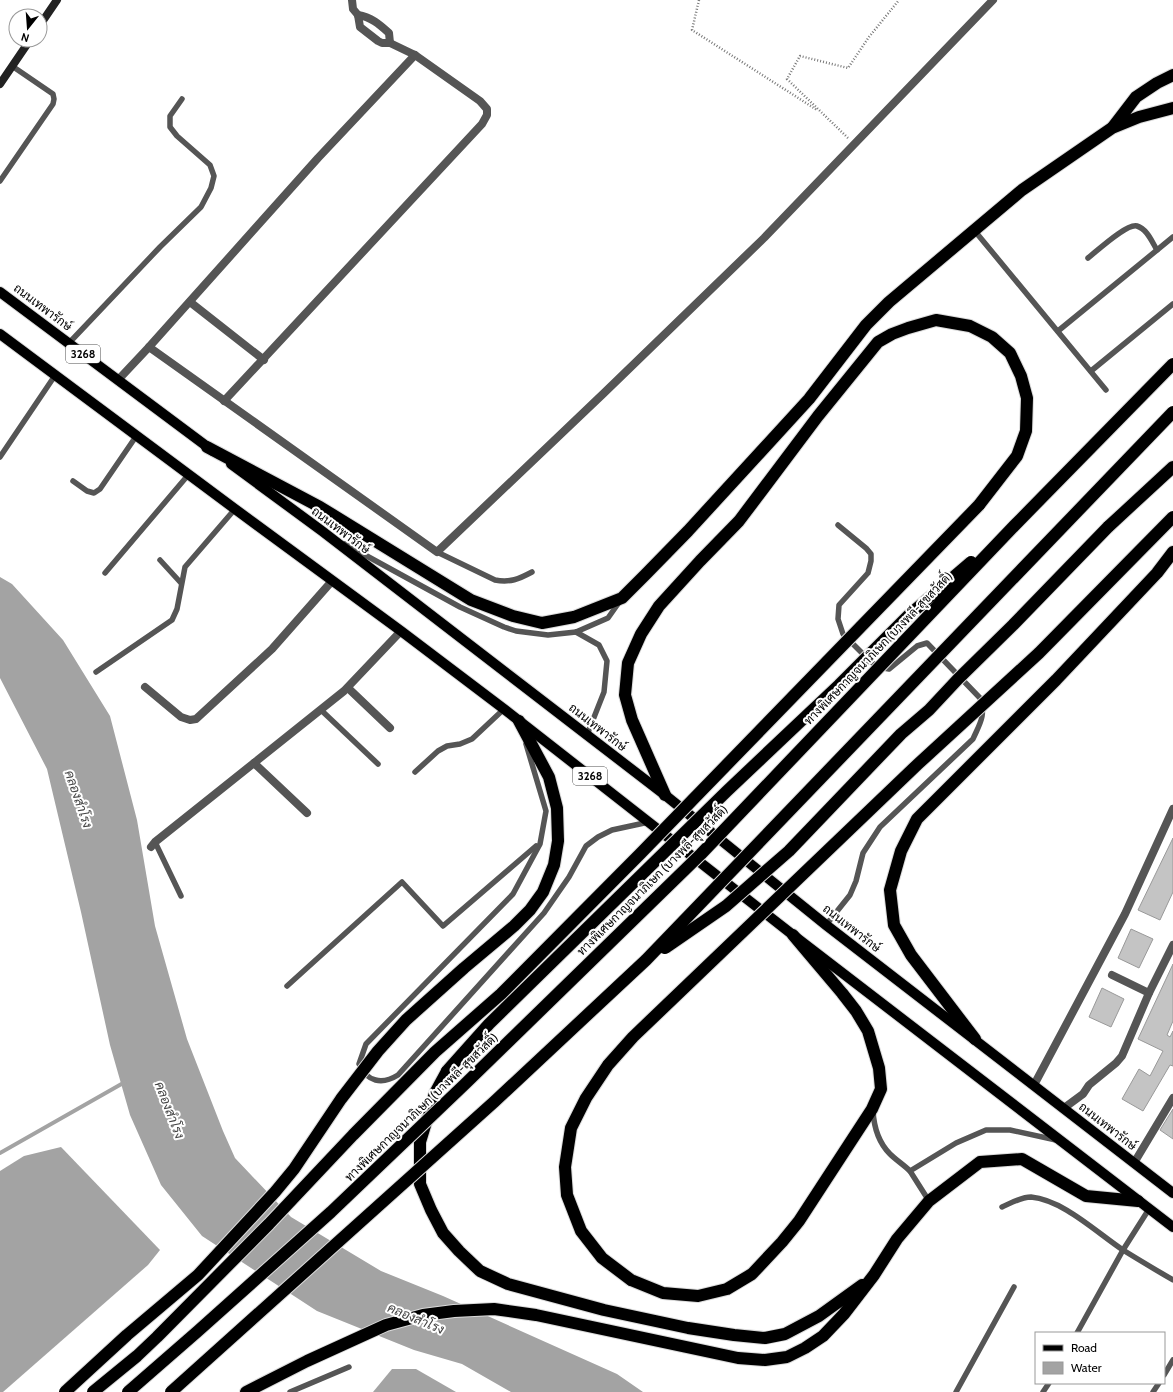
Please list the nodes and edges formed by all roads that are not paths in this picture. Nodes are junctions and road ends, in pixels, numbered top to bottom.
1 (57, 0) edge
2 (352, 0) edge
3 (993, 0) edge
4 (48, 13) edge
5 (358, 15) junction
6 (390, 43) junction
7 (24, 48) edge
8 (415, 55) junction
9 (12, 66) junction
10 (1173, 75) edge
11 (0, 84) edge
12 (182, 98) dead end
13 (1173, 108) edge
14 (1112, 128) junction
15 (0, 181) edge
16 (974, 230) junction
17 (1173, 237) edge
18 (1157, 250) junction
19 (1088, 258) dead end
20 (0, 292) edge
21 (190, 302) junction
22 (1173, 304) edge
23 (1058, 331) junction
24 (0, 334) edge
25 (69, 343) junction
26 (149, 347) junction
27 (264, 360) junction
28 (1173, 364) edge
29 (1091, 371) junction
30 (56, 374) junction
31 (118, 380) junction
32 (1106, 390) dead end
33 (224, 402) junction
34 (1173, 412) edge
35 (137, 435) junction
36 (207, 447) junction
37 (0, 457) edge
38 (1173, 467) edge
39 (188, 474) junction
40 (73, 481) dead end
41 (235, 509) junction
42 (1173, 517) edge
43 (838, 525) dead end
44 (1015, 525) junction
45 (322, 531) junction
46 (437, 552) junction
47 (1173, 552) edge
48 (160, 560) dead end
49 (532, 572) dead end
50 (105, 573) dead end
51 (332, 580) junction
52 (181, 583) junction
53 (622, 598) junction
54 (401, 631) junction
55 (576, 632) junction
56 (96, 672) dead end
57 (145, 686) dead end
58 (348, 688) junction
59 (504, 709) junction
60 (321, 710) junction
61 (519, 720) junction
62 (390, 728) dead end
63 (587, 735) junction
64 (254, 764) junction
65 (378, 764) dead end
66 (415, 772) dead end
67 (665, 795) junction
68 (1173, 809) edge
69 (307, 813) dead end
70 (650, 822) junction
71 (153, 844) joint
72 (540, 844) junction
73 (181, 896) dead end
74 (826, 924) junction
75 (793, 935) junction
76 (1173, 945) edge
77 (646, 960) junction
78 (1112, 975) dead end
79 (287, 986) dead end
80 (1149, 993) junction
81 (975, 1039) junction
82 (1034, 1085) junction
83 (1173, 1098) edge
84 (1064, 1108) junction
85 (872, 1109) junction
86 (1058, 1140) junction
87 (1134, 1163) junction
88 (910, 1171) junction
89 (1173, 1192) edge
90 (929, 1201) junction
91 (1138, 1201) junction
92 (1002, 1207) dead end
93 (1149, 1209) junction
94 (1173, 1227) edge
95 (1123, 1250) junction
96 (874, 1276) junction
97 (1173, 1280) edge
98 (1014, 1287) dead end
99 (1078, 1332) edge
100 (1173, 1360) edge
101 (349, 1367) dead end
102 (1165, 1373) edge
103 (65, 1392) edge
104 (93, 1392) edge
105 (128, 1392) edge
106 (171, 1392) edge
107 (246, 1392) edge
108 (290, 1392) edge
109 (956, 1392) edge

1 - 4 street
2 - 5 street
3 - 46 street
5 - 6 street
5 - 6 street
6 - 8 street
7 - 9 street
8 - 21 street
8 - 27 street
9 - 11 street
9 - 15 lane
10 - 14 highway
12 - 25 lane
13 - 14 highway
14 - 16 highway
16 - 23 lane
16 - 53 highway
17 - 18 lane
18 - 19 lane
18 - 23 lane
20 - 25 main road, ถนนเทพารักษ์ / 3268
21 - 26 street
21 - 27 street
22 - 29 lane
23 - 29 lane
24 - 30 main road, 3268
25 - 31 main road, ถนนเทพารักษ์ / 3268
26 - 31 street
26 - 33 street
27 - 33 street
28 - 44 highway, ทางพิเศษกาญจนาภิเษก (บางพลี-สุขสวัสดิ์), bridge
29 - 32 lane
30 - 35 main road, 3268
30 - 37 lane
31 - 36 main road, ถนนเทพารักษ์ / 3268
33 - 46 street
34 - 77 highway, bridge
35 - 39 main road, 3268
35 - 40 lane
36 - 45 main road, ถนนเทพารักษ์ / 3268
36 - 53 highway
38 - 77 highway, bridge
39 - 41 main road, 3268
39 - 50 lane
41 - 51 main road, 3268
41 - 52 lane
42 - 85 highway, bridge
43 - 74 lane
44 - 96 highway, bridge
44 - 105 highway, ทางพิเศษกาญจนาภิเษก (บางพลี-สุขสวัสดิ์), bridge
45 - 55 lane
45 - 63 main road, ถนนเทพารักษ์ / 3268
46 - 49 lane
47 - 81 highway
48 - 52 lane
51 - 54 main road, 3268
51 - 57 street
52 - 56 lane
53 - 55 lane
54 - 58 street
54 - 59 main road, 3268
55 - 63 lane
58 - 60 street
58 - 62 street
59 - 61 main road, 3268
59 - 66 lane
60 - 64 street
60 - 65 lane
61 - 70 main road, 3268
61 - 72 lane
61 - 103 highway, bridge
63 - 67 main road, ถนนเทพารักษ์ / 3268
64 - 69 street
64 - 71 street
67 - 74 main road, ถนนเทพารักษ์ / 3268
67 - 104 highway, bridge
68 - 82 street
70 - 72 lane
70 - 75 main road, 3268
71 - 73 lane
72 - 79 lane
74 - 81 main road, ถนนเทพารักษ์ / 3268
75 - 85 highway
75 - 86 main road, 3268
76 - 80 street
77 - 106 highway, bridge
78 - 80 street
80 - 84 street
81 - 82 main road, ถนนเทพารักษ์ / 3268
82 - 84 main road, ถนนเทพารักษ์ / 3268
83 - 87 street
84 - 87 main road, ถนนเทพารักษ์ / 3268
85 - 88 lane
86 - 88 lane
86 - 91 main road, 3268
87 - 89 main road, ถนนเทพารักษ์ / 3268
88 - 90 lane
90 - 91 highway
90 - 96 highway
91 - 93 main road, 3268
92 - 95 lane
93 - 94 main road, 3268
93 - 95 lane
95 - 97 lane
95 - 99 lane
96 - 107 highway
98 - 109 lane
100 - 102 lane
101 - 108 lane

